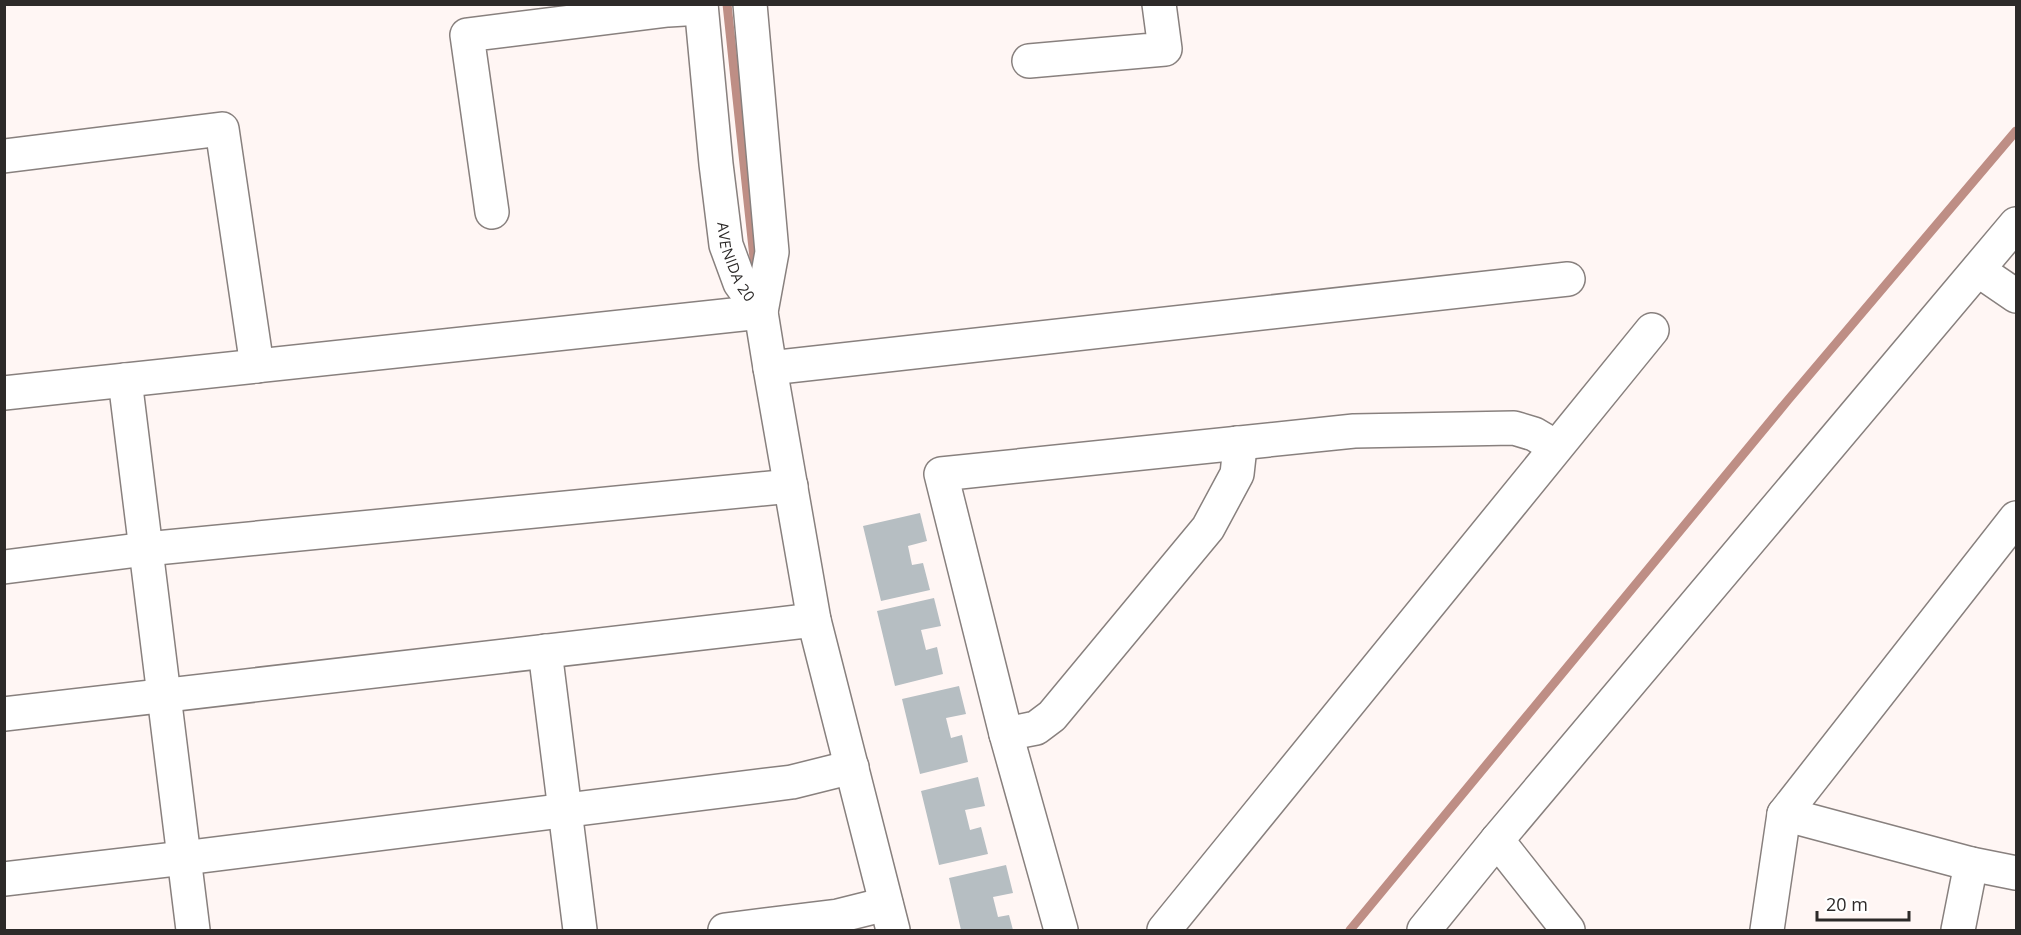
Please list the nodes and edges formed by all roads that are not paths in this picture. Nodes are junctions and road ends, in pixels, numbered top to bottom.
1 (750, 4) edge
2 (1159, 4) edge
3 (701, 6) edge
4 (1029, 61) dead end
5 (4, 156) edge
6 (492, 212) dead end
7 (2016, 224) edge
8 (1978, 270) junction
9 (1568, 279) dead end
10 (2016, 296) edge
11 (761, 312) junction
12 (1652, 330) dead end
13 (257, 366) junction
14 (770, 368) junction
15 (125, 380) junction
16 (4, 393) edge
17 (1237, 443) junction
18 (1556, 447) junction
19 (791, 486) junction
20 (2016, 518) edge
21 (146, 549) junction
22 (4, 567) edge
23 (814, 620) junction
24 (545, 651) junction
25 (164, 694) junction
26 (4, 714) edge
27 (1006, 734) junction
28 (852, 767) junction
29 (565, 811) junction
30 (1784, 814) junction
31 (1497, 840) junction
32 (184, 858) junction
33 (1971, 864) junction
34 (2016, 873) edge
35 (4, 879) edge
36 (890, 917) edge
37 (839, 923) edge
38 (193, 930) edge
39 (580, 930) edge
40 (725, 930) edge
41 (1061, 930) edge
42 (1164, 930) edge
43 (1424, 930) edge
44 (1568, 930) edge
45 (1767, 930) edge
46 (1958, 930) edge

1 - 11 street, AVENIDA 20
2 - 4 street
3 - 6 street
3 - 11 street, AVENIDA 20
5 - 13 street
7 - 8 street
8 - 10 street
8 - 31 street
9 - 14 street
11 - 13 street
11 - 14 street
12 - 18 street
13 - 15 street
14 - 19 street
15 - 16 street
15 - 21 street
17 - 18 street
17 - 27 street
17 - 27 street
18 - 42 street
19 - 21 street
19 - 23 street
20 - 30 street
21 - 22 street
21 - 25 street
23 - 24 street
23 - 28 street
24 - 25 street
24 - 29 street
25 - 26 street
25 - 32 street
27 - 41 street
28 - 29 street
28 - 36 street
29 - 32 street
29 - 39 street
30 - 33 street
30 - 45 street
31 - 43 street
31 - 44 street
32 - 35 street
32 - 38 street
33 - 34 street
33 - 46 street
36 - 37 street
37 - 40 street

